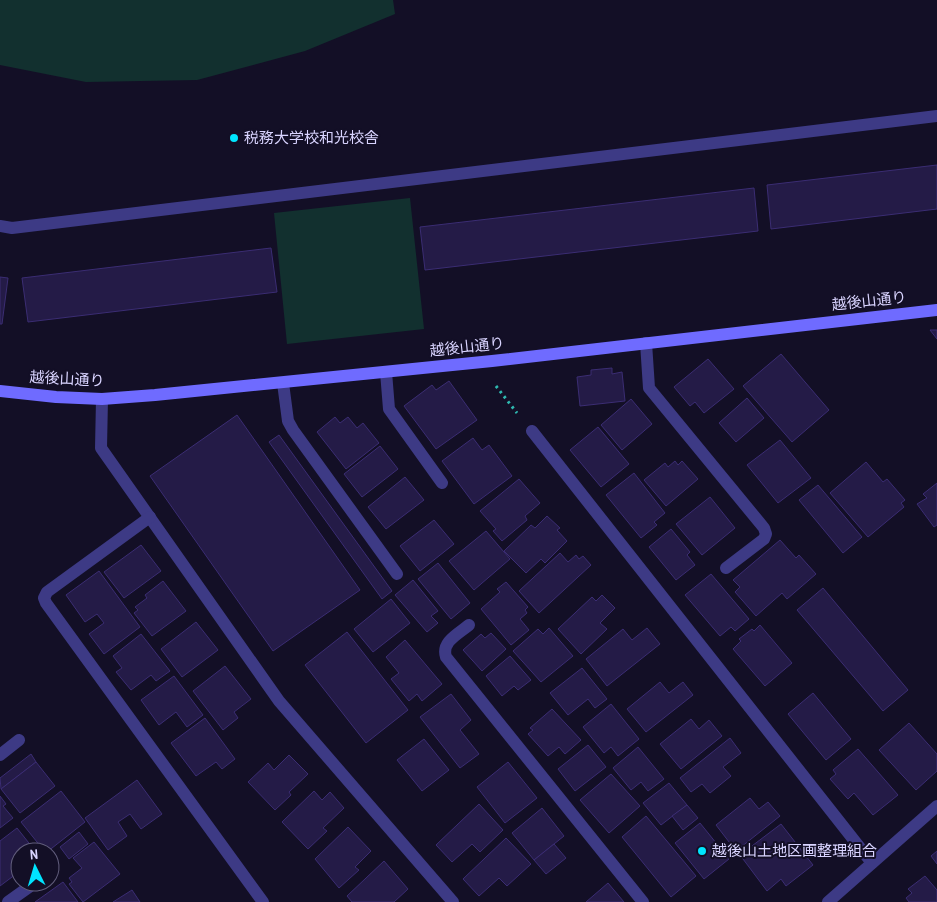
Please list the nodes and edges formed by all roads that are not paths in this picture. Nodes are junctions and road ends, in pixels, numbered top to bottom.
1 (937, 116) edge
2 (0, 226) edge
3 (937, 310) edge
4 (646, 343) junction
5 (386, 372) junction
6 (283, 383) junction
7 (0, 391) edge
8 (102, 399) junction
9 (532, 431) road end
10 (442, 483) dead end
11 (150, 517) junction
12 (726, 568) dead end
13 (397, 574) dead end
14 (469, 625) dead end
15 (20, 740) dead end
16 (0, 755) edge
17 (937, 806) edge
18 (872, 863) junction
19 (22, 892) edge
20 (8, 902) edge
21 (263, 902) edge
22 (453, 902) edge
23 (644, 902) edge
24 (828, 902) edge

1 - 2 street
3 - 4 street, 越後山通り
4 - 5 street, 越後山通り
4 - 12 street
5 - 6 street, 越後山通り
5 - 10 street
6 - 8 street, 越後山通り
6 - 13 street
7 - 8 street, 越後山通り
8 - 11 street
9 - 18 street
11 - 21 street
11 - 22 street
14 - 23 street
15 - 16 street
17 - 18 street
18 - 24 street
19 - 20 street

